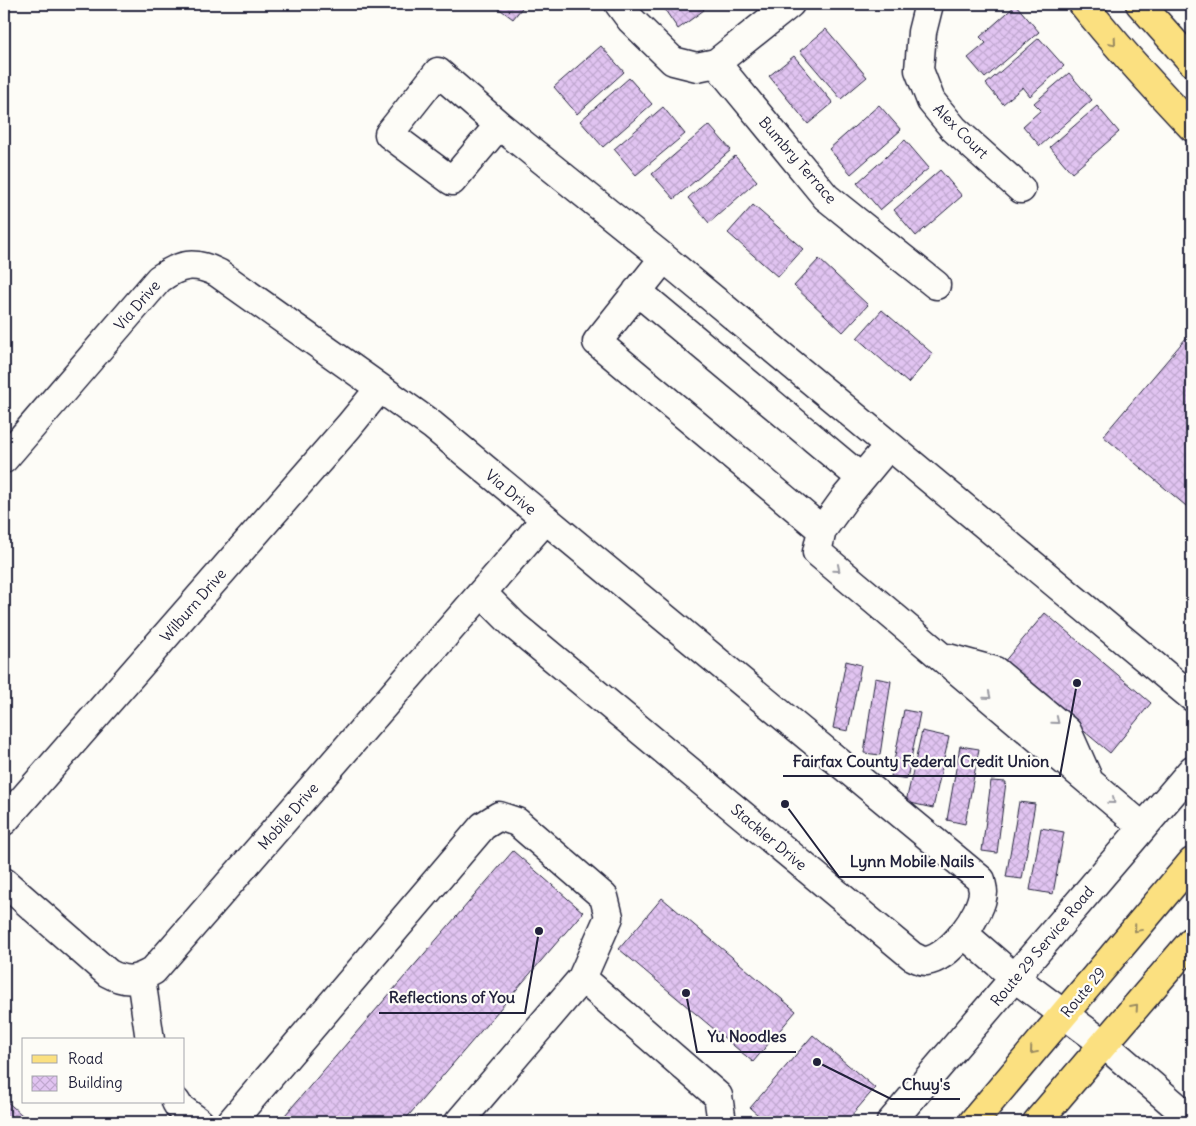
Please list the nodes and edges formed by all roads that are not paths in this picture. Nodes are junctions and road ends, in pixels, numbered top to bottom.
1 (619, 4) edge
2 (790, 4) edge
3 (929, 4) edge
4 (1083, 4) edge
5 (1140, 4) edge
6 (1192, 62) edge
7 (716, 63) junction
8 (499, 125) dead end
9 (1192, 127) edge
10 (1022, 188) dead end
11 (664, 258) junction
12 (936, 285) dead end
13 (637, 291) junction
14 (380, 388) junction
15 (890, 445) junction
16 (4, 459) edge
17 (861, 478) junction
18 (545, 520) junction
19 (822, 530) junction
20 (482, 594) junction
21 (1192, 697) edge
22 (1192, 770) edge
23 (4, 821) edge
24 (1143, 827) junction
25 (1192, 862) edge
26 (4, 882) edge
27 (964, 934) junction
28 (1192, 941) edge
29 (141, 978) junction
30 (582, 978) junction
31 (1015, 978) junction
32 (1064, 1014) junction
33 (150, 1038) edge
34 (1104, 1044) junction
35 (178, 1104) edge
36 (1192, 1120) edge
37 (199, 1122) edge
38 (231, 1122) edge
39 (459, 1122) edge
40 (722, 1122) edge
41 (891, 1122) edge
42 (973, 1122) edge
43 (1037, 1122) edge

1 - 7 street
2 - 7 street
3 - 10 street, Alex Court
4 -> 9 main road
5 - 6 main road
7 - 12 street, Bumbry Terrace
8 - 11 street
11 - 13 street
11 - 15 street
13 - 17 street
13 - 19 street
14 - 16 street, Via Drive
14 - 18 street, Via Drive
14 - 23 street, Wilburn Drive
15 - 17 street
15 - 21 street
17 - 19 street
18 - 20 street, Mobile Drive
18 - 27 street, Via Drive
19 -> 24 street
20 - 27 street, Stackler Drive
20 - 29 street, Mobile Drive
22 - 24 street, Route 29 Service Road
24 - 31 street, Route 29 Service Road
25 -> 32 main road, Route 29
26 - 29 street
27 - 31 street
34 -> 28 main road
29 - 33 street
30 - 38 street
30 - 39 street
30 - 40 street
31 - 32 street
31 - 41 street, Route 29 Service Road
32 - 34 street
32 -> 42 main road, Route 29
34 - 36 street
34 - 43 main road
35 - 37 street

